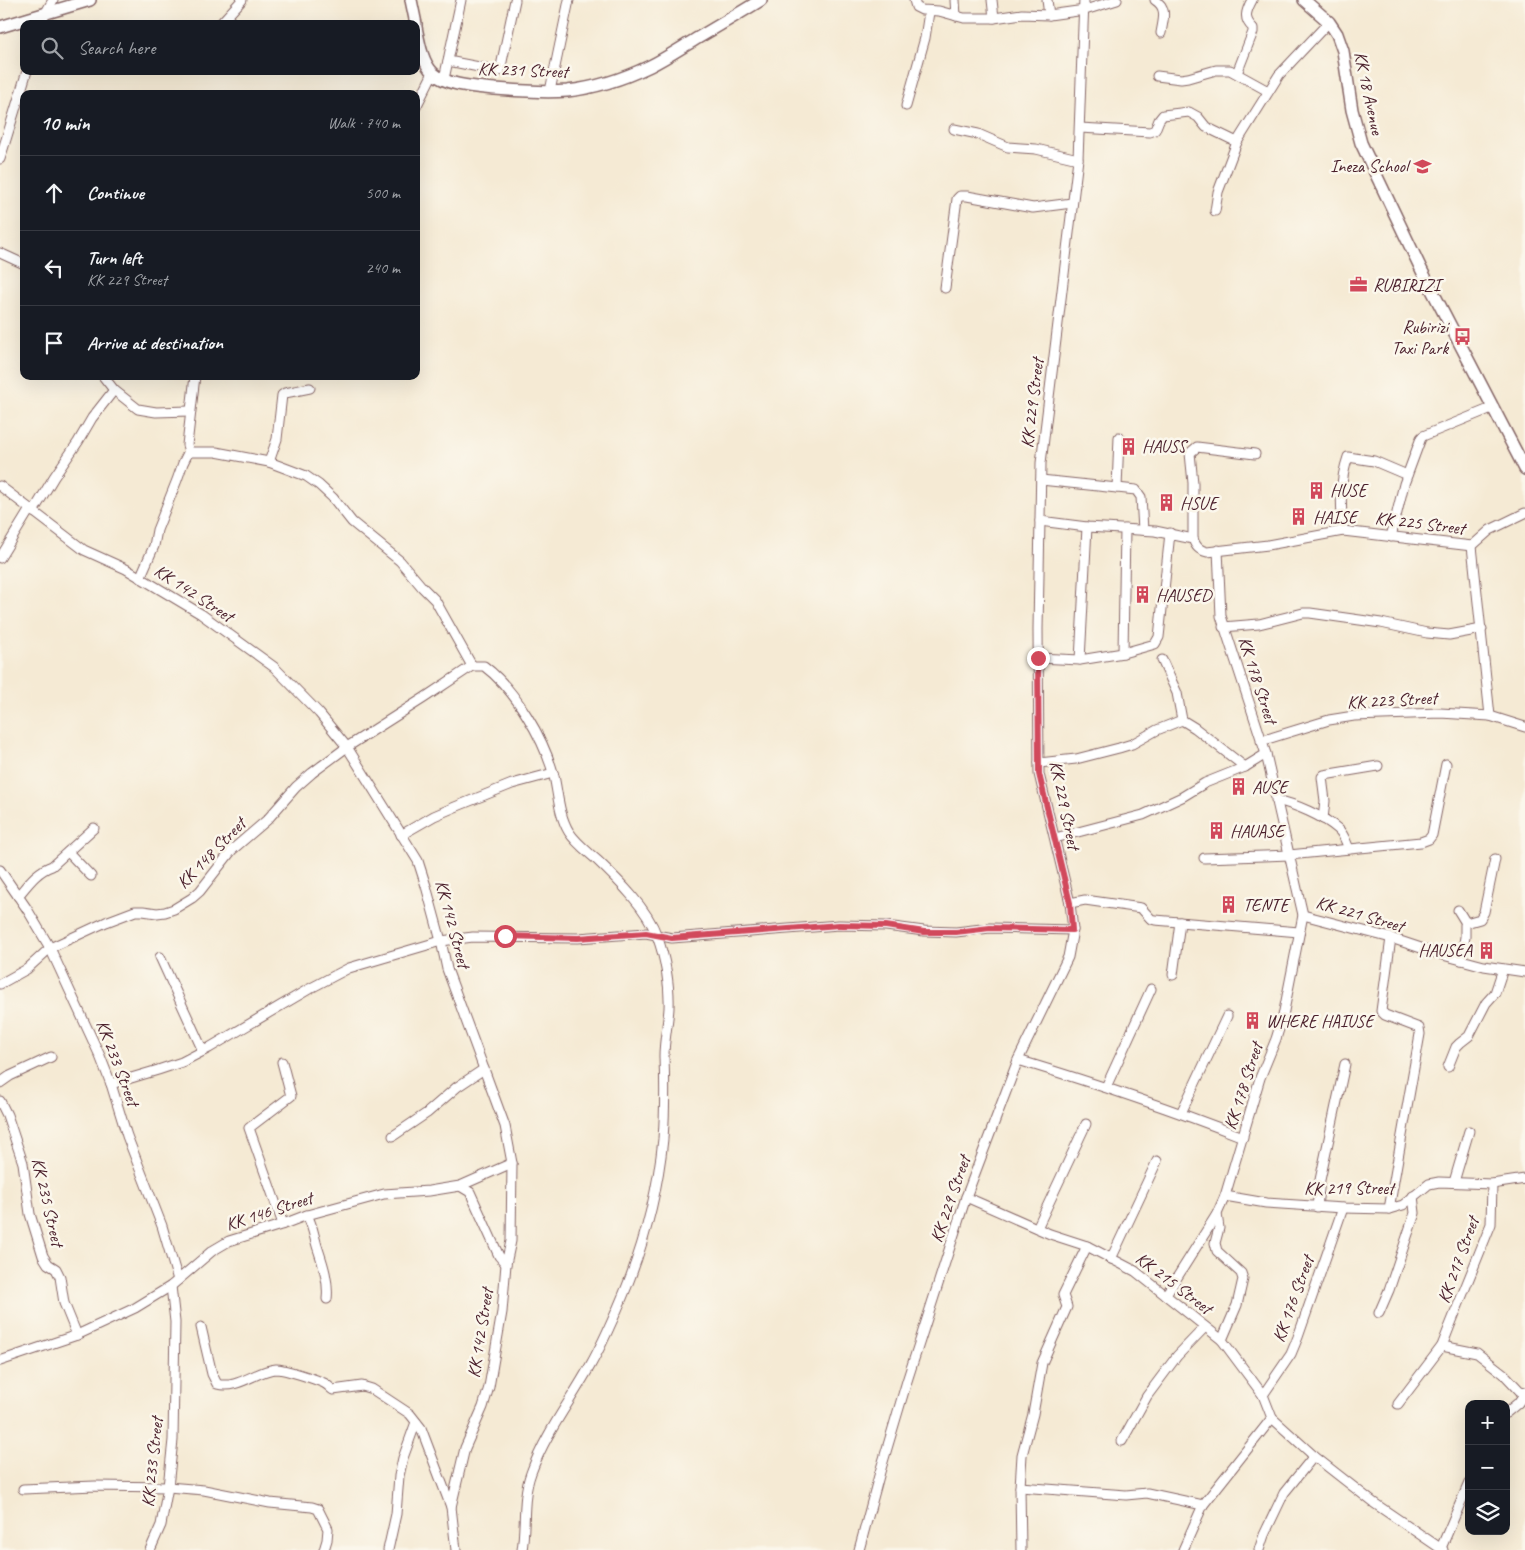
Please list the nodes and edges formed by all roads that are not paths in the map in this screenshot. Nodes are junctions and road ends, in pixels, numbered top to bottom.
1 (53, 0) edge
2 (90, 0) edge
3 (242, 0) edge
4 (411, 0) edge
5 (461, 0) edge
6 (515, 0) edge
7 (569, 0) edge
8 (762, 0) edge
9 (914, 0) edge
10 (956, 0) edge
11 (992, 0) edge
12 (1047, 0) edge
13 (1084, 0) edge
14 (1115, 0) edge
15 (1155, 0) edge
16 (1252, 0) edge
17 (1304, 0) edge
18 (1085, 10) junction
19 (929, 12) junction
20 (1048, 15) junction
21 (956, 16) junction
22 (994, 18) junction
23 (44, 19) edge
24 (224, 20) edge
25 (415, 20) edge
26 (1329, 22) junction
27 (20, 23) edge
28 (0, 27) edge
29 (1161, 33) dead end
30 (420, 42) edge
31 (448, 61) junction
32 (1237, 73) junction
33 (26, 75) edge
34 (438, 76) junction
35 (1157, 76) dead end
36 (21, 90) edge
37 (550, 91) junction
38 (1268, 91) junction
39 (20, 94) edge
40 (420, 101) edge
41 (906, 106) dead end
42 (1080, 128) junction
43 (954, 129) dead end
44 (1237, 142) junction
45 (0, 159) edge
46 (1078, 159) junction
47 (1072, 203) junction
48 (1215, 211) dead end
49 (0, 253) edge
50 (20, 262) edge
51 (945, 288) dead end
52 (105, 380) edge
53 (194, 380) edge
54 (310, 388) dead end
55 (114, 390) junction
56 (1494, 407) junction
57 (190, 411) junction
58 (1119, 437) dead end
59 (189, 451) junction
60 (1255, 454) dead end
61 (270, 462) junction
62 (1524, 462) edge
63 (1407, 475) junction
64 (1041, 480) junction
65 (0, 486) edge
66 (1117, 488) junction
67 (31, 511) junction
68 (1525, 513) edge
69 (1040, 521) junction
70 (1087, 527) junction
71 (1125, 529) junction
72 (1143, 530) junction
73 (1343, 531) junction
74 (1170, 533) junction
75 (1392, 537) junction
76 (1193, 539) junction
77 (1472, 546) junction
78 (1218, 550) junction
79 (0, 558) edge
80 (140, 578) junction
81 (1223, 627) junction
82 (1482, 629) junction
83 (1123, 653) junction
84 (1038, 658) junction
85 (1080, 660) junction
86 (1162, 660) dead end
87 (472, 666) junction
88 (1490, 716) junction
89 (1182, 720) junction
90 (1525, 727) edge
91 (1261, 740) junction
92 (347, 747) junction
93 (1266, 754) junction
94 (1038, 763) junction
95 (1446, 764) dead end
96 (1378, 766) dead end
97 (1245, 767) junction
98 (553, 773) junction
99 (1276, 800) junction
100 (1323, 819) junction
101 (94, 828) dead end
102 (401, 835) junction
103 (1056, 838) junction
104 (1349, 850) junction
105 (68, 852) junction
106 (1289, 855) junction
107 (1204, 858) dead end
108 (1495, 859) dead end
109 (0, 870) edge
110 (91, 876) dead end
111 (18, 896) junction
112 (1070, 903) junction
113 (1458, 910) dead end
114 (1303, 914) junction
115 (1180, 922) junction
116 (1466, 923) junction
117 (1072, 930) junction
118 (1299, 932) junction
119 (657, 934) junction
120 (1392, 938) junction
121 (441, 941) junction
122 (50, 948) junction
123 (160, 957) dead end
124 (1461, 960) junction
125 (1503, 968) junction
126 (1525, 972) edge
127 (1173, 975) dead end
128 (0, 984) edge
129 (1151, 988) dead end
130 (1227, 1016) dead end
131 (203, 1051) junction
132 (51, 1057) dead end
133 (1018, 1060) junction
134 (282, 1062) dead end
135 (1345, 1064) dead end
136 (1448, 1067) dead end
137 (484, 1069) junction
138 (0, 1083) edge
139 (111, 1084) junction
140 (1106, 1087) junction
141 (0, 1101) edge
142 (1181, 1112) junction
143 (1086, 1124) dead end
144 (1469, 1131) dead end
145 (392, 1136) dead end
146 (1243, 1137) junction
147 (1157, 1161) dead end
148 (512, 1163) junction
149 (1525, 1179) edge
150 (1454, 1182) junction
151 (1492, 1184) junction
152 (460, 1186) junction
153 (1225, 1196) junction
154 (1413, 1196) junction
155 (966, 1198) junction
156 (1317, 1206) junction
157 (1342, 1208) junction
158 (1389, 1209) junction
159 (1217, 1214) junction
160 (307, 1215) junction
161 (283, 1224) junction
162 (1037, 1228) junction
163 (1087, 1246) junction
164 (1111, 1259) junction
165 (506, 1264) junction
166 (174, 1283) junction
167 (1166, 1295) junction
168 (326, 1299) dead end
169 (1379, 1313) dead end
170 (201, 1327) dead end
171 (1205, 1327) junction
172 (77, 1335) junction
173 (1222, 1340) junction
174 (1442, 1346) junction
175 (0, 1362) edge
176 (1525, 1393) edge
177 (1263, 1394) junction
178 (1398, 1404) dead end
179 (1510, 1410) edge
180 (1272, 1418) junction
181 (416, 1422) junction
182 (1122, 1442) dead end
183 (1314, 1456) junction
184 (168, 1487) junction
185 (1020, 1487) junction
186 (23, 1489) dead end
187 (1466, 1490) edge
188 (1203, 1505) junction
189 (451, 1507) junction
190 (1442, 1549) edge
191 (150, 1550) edge
192 (324, 1550) edge
193 (388, 1550) edge
194 (456, 1550) edge
195 (522, 1550) edge
196 (860, 1550) edge
197 (1020, 1550) edge
198 (1183, 1550) edge
199 (1258, 1550) edge

1 - 23 street
2 - 23 main road
3 - 24 street
4 - 25 main road
5 - 31 street
6 - 31 street
7 - 37 street
8 - 37 main road, KK 231 Street
9 - 19 street
10 - 21 street
11 - 22 street
12 - 20 street
13 - 18 street, KK 229 Street
14 - 18 street
15 - 29 street
16 - 32 street
17 - 26 main road, KK 18 Avenue
18 - 20 street
18 - 42 street, KK 229 Street
19 - 21 street
19 - 41 street
20 - 22 street
21 - 22 street
26 - 38 street
26 - 56 main road, KK 18 Avenue
27 - 28 main road
30 - 34 main road
31 - 34 street
32 - 35 street
32 - 38 street
33 - 36 street
34 - 37 main road, KK 231 Street
34 - 40 street
38 - 44 street
39 - 45 street
42 - 44 street
42 - 46 street, KK 229 Street
43 - 46 street
44 - 48 street
46 - 47 street, KK 229 Street
47 - 51 street
47 - 64 street, KK 229 Street
49 - 50 street
52 - 55 street
53 - 57 street
54 - 61 street
55 - 57 street
55 - 67 street
56 - 62 main road, KK 18 Avenue
56 - 63 street
57 - 59 street
58 - 66 street
59 - 61 street
59 - 80 street
60 - 76 street
61 - 87 street
63 - 73 street
63 - 75 street
64 - 66 street
64 - 69 street, KK 229 Street
65 - 67 street, KK 142 Street
66 - 72 street
67 - 79 street
67 - 80 street, KK 142 Street
68 - 77 street, KK 225 Street
69 - 70 street, KK 225 Street
69 - 84 street, KK 229 Street
70 - 71 street, KK 225 Street
70 - 85 street
71 - 72 street, KK 225 Street
71 - 83 street
72 - 74 street, KK 225 Street
73 - 75 street, KK 225 Street
73 - 78 street, KK 225 Street
74 - 76 street, KK 225 Street
74 - 83 street
75 - 77 street, KK 225 Street
76 - 78 street, KK 225 Street
77 - 82 street, KK 225 Street
78 - 81 street, KK 178 Street
80 - 92 street, KK 142 Street
81 - 82 street, KK 178 Street
81 - 91 street, KK 178 Street
82 - 88 street, KK 225 Street
83 - 85 street
84 - 85 street
84 - 94 street, KK 229 Street
86 - 89 street
87 - 92 street, KK 148 Street
87 - 98 street
88 - 90 street, KK 223 Street
88 - 91 street, KK 223 Street
89 - 94 street
89 - 97 street
91 - 93 street, KK 178 Street
92 - 102 street, KK 142 Street
92 - 122 street, KK 148 Street
93 - 97 street
93 - 99 street, KK 178 Street
94 - 103 street, KK 229 Street
95 - 104 street
96 - 100 street
97 - 103 street
98 - 102 street
98 - 119 street
99 - 100 street
99 - 106 street, KK 178 Street
100 - 104 street
101 - 105 street
102 - 121 street, KK 142 Street
103 - 112 street, KK 229 Street
104 - 106 street
105 - 110 street
105 - 111 street
106 - 107 street
106 - 114 street, KK 178 Street
108 - 116 street
109 - 111 street, KK 233 Street
111 - 122 street, KK 233 Street
112 - 115 street
112 - 117 street, KK 229 Street
113 - 116 street
114 - 118 street, KK 178 Street
114 - 120 street, KK 221 Street
115 - 118 street
115 - 127 street
116 - 124 street
117 - 119 street
117 - 133 street, KK 229 Street
118 - 146 street, KK 178 Street
119 - 121 street
119 - 195 street
120 - 124 street, KK 221 Street
120 - 158 street
121 - 131 street
121 - 137 street, KK 142 Street
122 - 128 street, KK 148 Street
122 - 139 street, KK 233 Street
123 - 131 street
124 - 125 street, KK 221 Street
125 - 126 street, KK 221 Street
125 - 136 street
129 - 140 street
130 - 142 street
131 - 139 street
132 - 138 street
133 - 140 street
133 - 155 street, KK 229 Street
134 - 161 street
135 - 156 street
137 - 145 street
137 - 148 street, KK 142 Street
139 - 166 street, KK 233 Street
140 - 142 street
141 - 172 street, KK 235 Street
142 - 146 street
143 - 162 street
144 - 150 street
146 - 153 street, KK 178 Street
147 - 164 street
148 - 152 street, KK 146 Street
148 - 165 street, KK 142 Street
149 - 151 street, KK 219 Street
150 - 151 street, KK 219 Street
150 - 154 street, KK 219 Street
151 - 174 street, KK 217 Street
152 - 160 street, KK 146 Street
152 - 165 street
153 - 156 street, KK 219 Street
153 - 159 street, KK 178 Street
154 - 158 street, KK 219 Street
154 - 169 street
155 - 162 street, KK 215 Street
155 - 196 street, KK 229 Street
156 - 157 street, KK 219 Street
157 - 158 street, KK 219 Street
157 - 177 street, KK 176 Street
159 - 167 street
159 - 173 street, KK 178 Street
160 - 161 street, KK 146 Street
160 - 168 street
161 - 166 street, KK 146 Street
162 - 163 street, KK 215 Street
163 - 164 street, KK 215 Street
163 - 185 street
164 - 167 street, KK 215 Street
165 - 189 street, KK 142 Street
166 - 172 street, KK 146 Street
166 - 184 street, KK 233 Street
167 - 171 street, KK 215 Street
170 - 181 street
171 - 173 street, KK 215 Street
171 - 182 street
172 - 175 street, KK 146 Street
173 - 177 street, KK 215 Street
174 - 176 street
174 - 178 street, KK 217 Street
176 - 179 street
177 - 180 street, KK 215 Street
180 - 183 street, KK 215 Street
180 - 188 street
181 - 189 street
181 - 193 street
183 - 190 street, KK 215 Street
183 - 199 street
184 - 186 street
184 - 191 street, KK 233 Street
184 - 192 street
185 - 188 street
185 - 197 street
187 - 190 street
188 - 198 street
189 - 194 street, KK 142 Street

